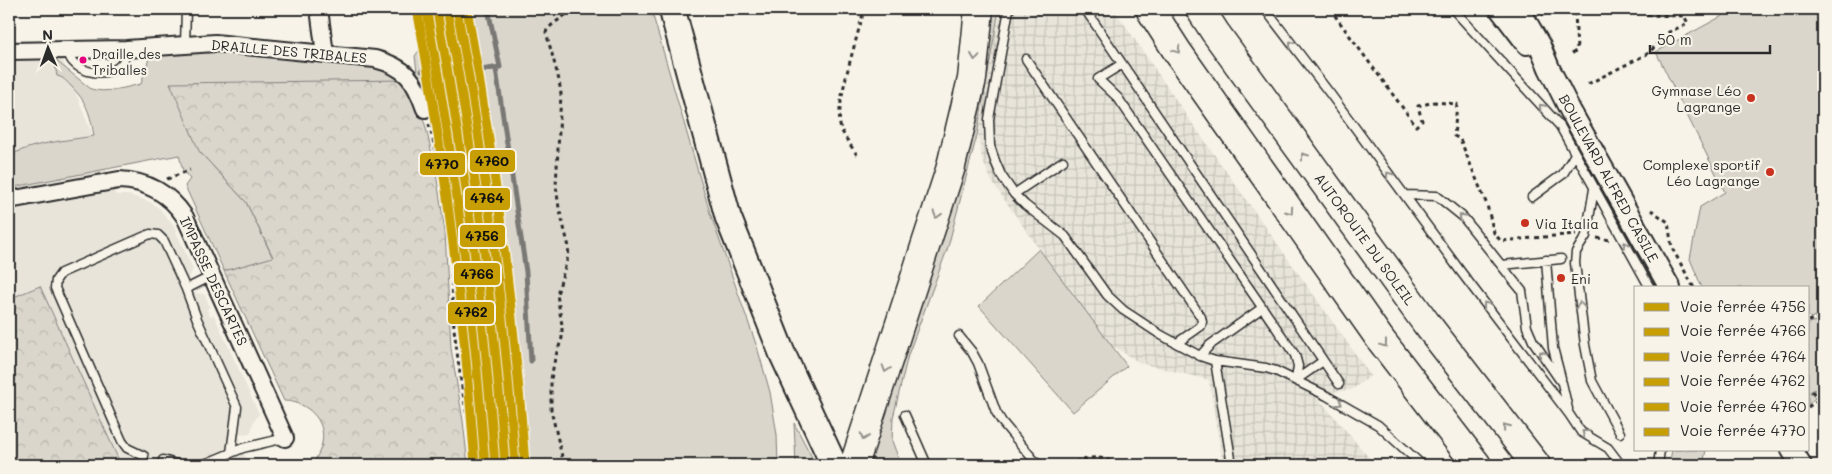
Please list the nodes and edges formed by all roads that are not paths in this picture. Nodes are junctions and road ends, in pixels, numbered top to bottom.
1 (186, 9) edge
2 (319, 9) edge
3 (672, 9) edge
4 (980, 9) edge
5 (1009, 9) edge
6 (1085, 9) edge
7 (1150, 9) edge
8 (1200, 9) edge
9 (1265, 9) edge
10 (1453, 9) edge
11 (1500, 9) edge
12 (1519, 9) edge
13 (185, 45) junction
14 (126, 49) junction
15 (9, 50) edge
16 (68, 51) junction
17 (325, 54) junction
18 (1026, 59) dead end
19 (1122, 64) junction
20 (1549, 68) junction
21 (424, 108) road end
22 (1575, 154) junction
23 (1063, 161) dead end
24 (1594, 189) junction
25 (1014, 194) junction
26 (1405, 196) junction
27 (1532, 197) dead end
28 (9, 200) edge
29 (1560, 259) dead end
30 (1546, 260) junction
31 (1502, 265) junction
32 (212, 276) junction
33 (1649, 286) edge
34 (1669, 286) edge
35 (186, 289) junction
36 (1262, 308) junction
37 (959, 336) dead end
38 (1176, 343) junction
39 (1200, 356) junction
40 (1215, 361) junction
41 (1322, 361) junction
42 (1296, 380) junction
43 (1562, 382) junction
44 (1339, 384) dead end
45 (1569, 414) junction
46 (905, 415) dead end
47 (1620, 433) dead end
48 (286, 438) joint
49 (1660, 452) edge
50 (1793, 452) edge
51 (231, 453) junction
52 (144, 456) dead end
53 (163, 460) dead end
54 (179, 465) edge
55 (202, 465) edge
56 (834, 465) edge
57 (854, 465) edge
58 (927, 465) edge
59 (1038, 465) edge
60 (1232, 465) edge
61 (1422, 465) edge
62 (1477, 465) edge
63 (1536, 465) edge
64 (1621, 465) edge
65 (1658, 465) edge
66 (1801, 465) edge

1 - 13 lane
2 - 17 street
3 - 56 main road
4 -> 57 highway
5 - 25 lane
6 - 19 lane
7 -> 62 highway
63 -> 8 highway, AUTOROUTE DU SOLEIL
26 -> 9 lane
22 -> 10 lane
11 - 20 street, BOULEVARD ALFRED CASILE
12 - 20 street, BOULEVARD ALFRED CASILE
13 - 14 street, DRAILLE DES TRIBALES
13 - 17 street, DRAILLE DES TRIBALES
14 - 16 street, DRAILLE DES TRIBALES
14 - 16 lane
15 - 16 street, DRAILLE DES TRIBALES
17 - 21 street, DRAILLE DES TRIBALES
18 - 38 lane
19 - 36 lane
19 - 41 lane
20 - 34 street, BOULEVARD ALFRED CASILE
22 - 24 lane
22 - 27 lane
23 - 25 lane
33 -> 24 lane
47 -> 24 lane
25 - 38 lane
31 -> 26 lane
45 -> 26 lane
28 - 32 street, IMPASSE DESCARTES
29 - 30 lane
30 - 31 lane
30 - 43 lane
43 -> 31 lane
32 - 35 lane
32 - 48 street, IMPASSE DESCARTES
35 - 51 lane
35 - 52 lane
36 - 39 lane
36 - 42 lane
37 - 59 lane
38 - 39 lane
39 - 40 lane
40 - 42 lane
40 - 60 lane
41 - 42 lane
41 - 44 lane
42 -> 61 lane
43 - 45 lane
64 -> 45 lane
46 - 58 lane
48 - 51 lane
49 - 65 lane
50 - 66 street
51 - 55 lane
53 - 54 lane

